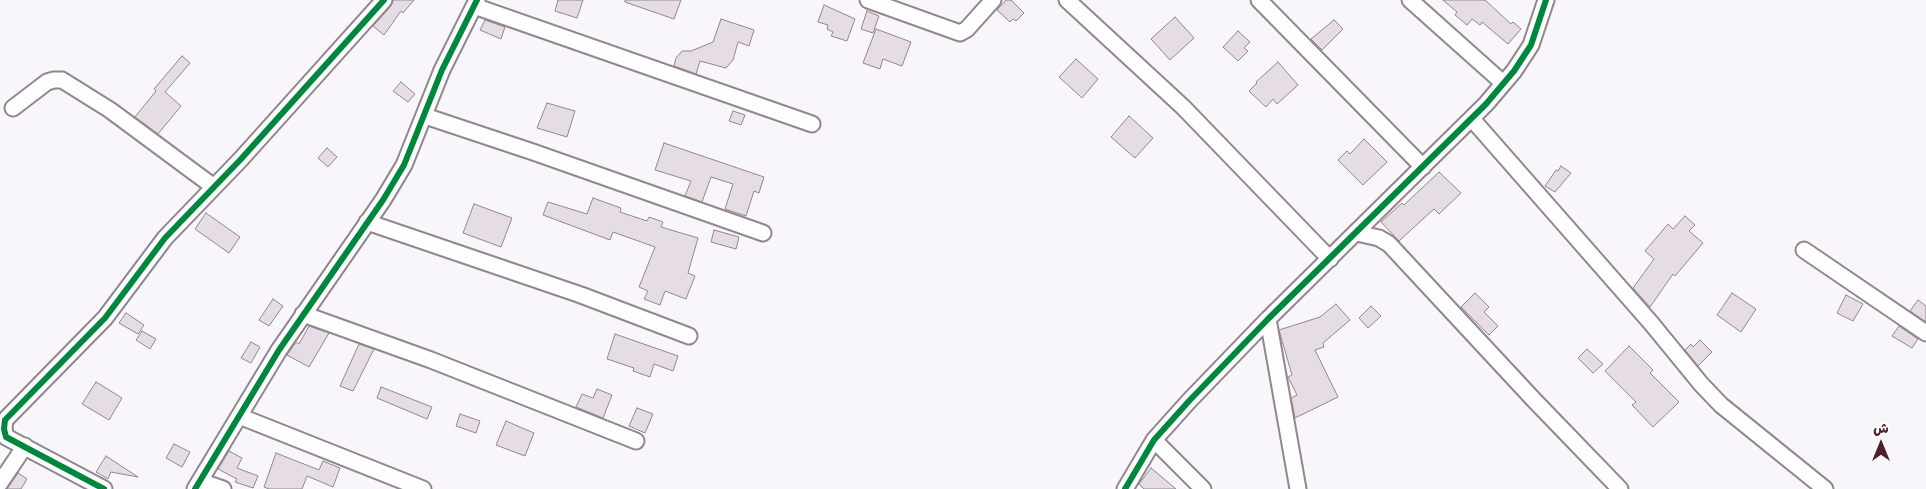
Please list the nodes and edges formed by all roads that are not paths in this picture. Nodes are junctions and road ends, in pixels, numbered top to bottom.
1 (384, 0) edge
2 (868, 0) edge
3 (993, 0) edge
4 (1068, 0) edge
5 (1258, 0) edge
6 (1410, 0) edge
7 (1546, 0) edge
8 (476, 3) edge
9 (1503, 83) junction
10 (12, 108) dead end
11 (424, 116) junction
12 (1472, 119) junction
13 (812, 124) dead end
14 (1423, 167) junction
15 (214, 187) junction
16 (367, 222) junction
17 (763, 233) dead end
18 (1357, 233) junction
19 (1804, 250) dead end
20 (1330, 260) junction
21 (303, 314) junction
22 (1268, 319) junction
23 (1926, 334) edge
24 (689, 336) dead end
25 (239, 416) junction
26 (1154, 440) junction
27 (636, 441) dead end
28 (25, 446) junction
29 (0, 483) edge
30 (197, 485) edge
31 (104, 489) edge
32 (223, 489) edge
33 (423, 489) edge
34 (1125, 489) edge
35 (1203, 489) edge
36 (1298, 489) edge
37 (1620, 489) edge
38 (1825, 489) edge

1 - 15 street
2 - 3 street
4 - 20 street
5 - 14 street
6 - 9 street
7 - 9 street
8 - 11 street
8 - 13 street
9 - 12 street
10 - 15 street
11 - 16 street
11 - 17 street
12 - 14 street
12 - 38 street
14 - 18 street
15 - 28 street
16 - 21 street
16 - 24 street
18 - 20 street
18 - 37 street
19 - 23 street
20 - 22 street
21 - 25 street
21 - 27 street
22 - 26 street
22 - 36 street
25 - 30 street
25 - 33 street
26 - 34 street
26 - 35 street
28 - 29 street
28 - 31 street
30 - 32 street

